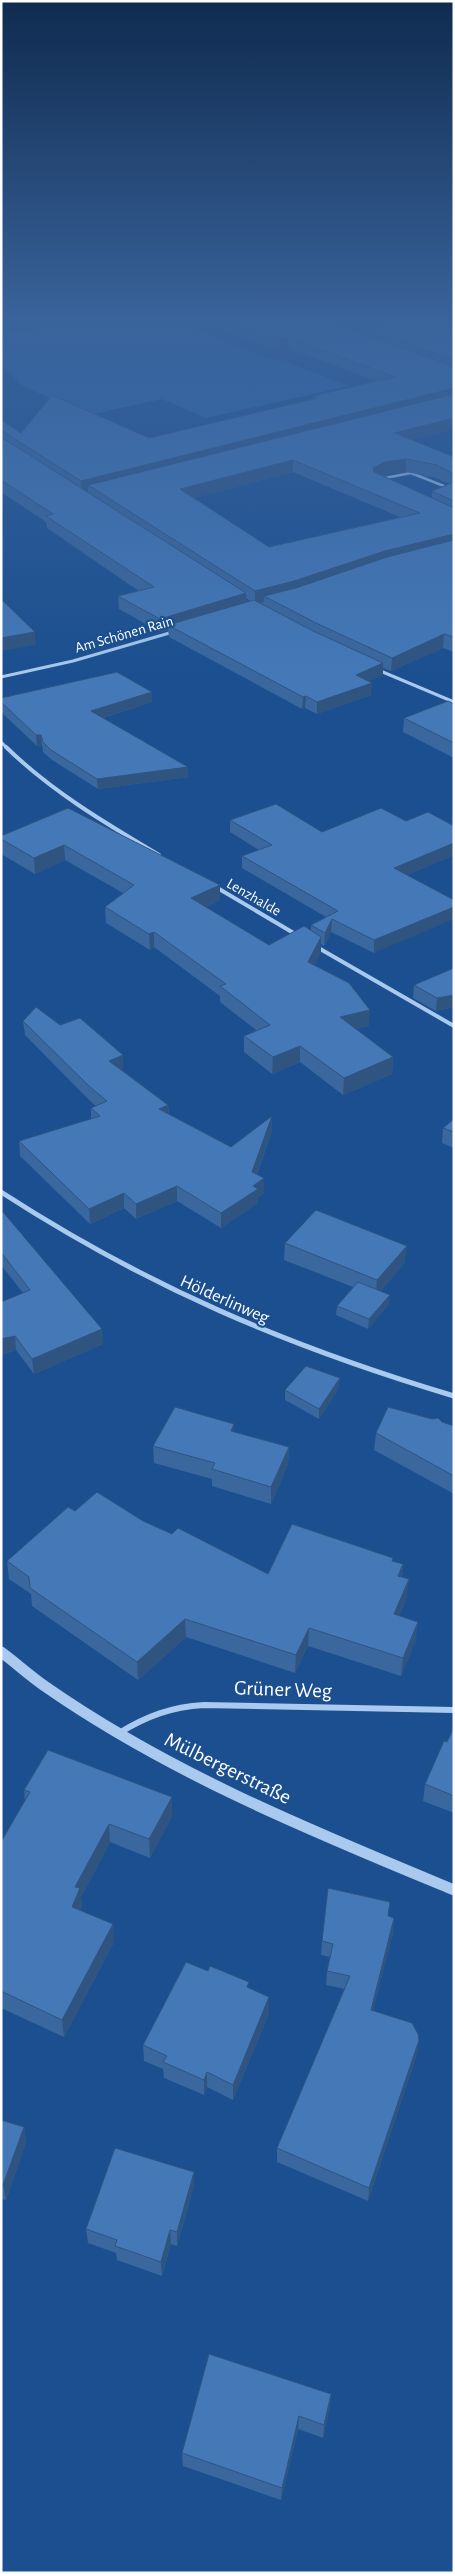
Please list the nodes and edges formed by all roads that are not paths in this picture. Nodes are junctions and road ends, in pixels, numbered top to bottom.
1 (375, 481) edge
2 (453, 492) edge
3 (174, 632) edge
4 (370, 667) edge
5 (1, 677) edge
6 (454, 702) edge
7 (1, 742) edge
8 (168, 860) edge
9 (209, 884) edge
10 (300, 937) edge
11 (308, 942) edge
12 (454, 1026) edge
13 (1, 1192) edge
14 (454, 1396) edge
15 (1, 1652) edge
16 (454, 1710) edge
17 (119, 1733) junction
18 (454, 1890) edge

1 - 2 street
3 - 5 street, Am Schönen Rain
4 - 6 street
7 - 8 street
9 - 10 street, Lenzhalde
11 - 12 street
13 - 14 street, Hölderlinweg
15 - 17 street, Mülbergerstraße
16 - 17 street, Grüner Weg
17 - 18 street, Mülbergerstraße

